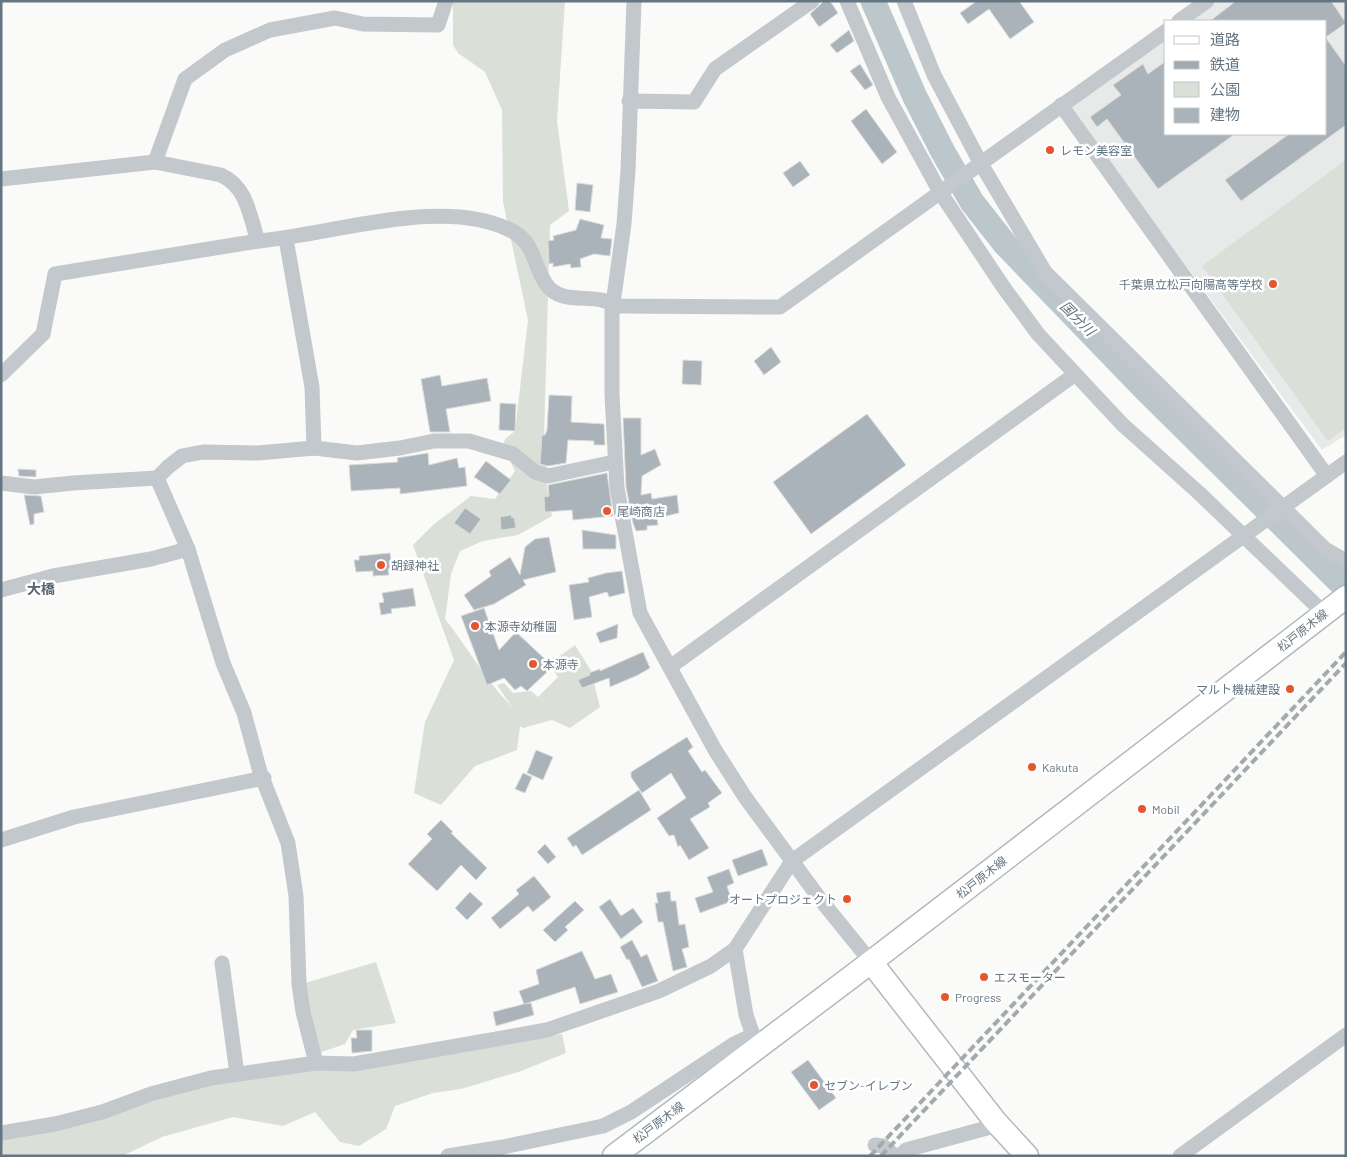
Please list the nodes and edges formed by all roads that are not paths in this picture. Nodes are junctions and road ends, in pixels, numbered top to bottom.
1 (446, 1) edge
2 (634, 1) edge
3 (812, 1) edge
4 (847, 1) edge
5 (904, 1) edge
6 (1207, 1) edge
7 (1180, 20) edge
8 (1164, 32) edge
9 (629, 101) junction
10 (1061, 106) junction
11 (155, 162) junction
12 (976, 165) junction
13 (1, 179) edge
14 (944, 189) junction
15 (286, 239) junction
16 (258, 241) junction
17 (613, 305) junction
18 (1, 375) edge
19 (1074, 375) junction
20 (314, 448) junction
21 (614, 462) junction
22 (1346, 462) edge
23 (1327, 476) junction
24 (157, 478) junction
25 (1, 483) edge
26 (1284, 507) junction
27 (1243, 538) junction
28 (188, 550) junction
29 (1346, 561) edge
30 (1, 590) edge
31 (1346, 597) edge
32 (1324, 613) junction
33 (670, 668) junction
34 (264, 778) junction
35 (1, 840) edge
36 (792, 862) junction
37 (734, 949) junction
38 (871, 962) junction
39 (222, 963) dead end
40 (1346, 1036) edge
41 (757, 1040) junction
42 (316, 1063) junction
43 (237, 1074) junction
44 (995, 1121) junction
45 (1, 1133) edge
46 (875, 1145) dead end
47 (448, 1156) edge
48 (614, 1156) edge
49 (896, 1156) edge
50 (900, 1156) edge
51 (1027, 1156) edge
52 (1180, 1156) edge

1 - 11 street
2 - 9 street
3 - 9 street
4 - 14 street
5 - 12 street
6 - 7 street
8 - 10 street
9 - 17 street
10 - 12 street
10 - 23 street
11 - 13 street
11 - 16 street
12 - 14 street
12 - 26 street
14 - 17 street
14 - 19 street
15 - 16 street
15 - 17 street
15 - 20 street
16 - 18 street
17 - 21 street
19 - 27 street
19 - 33 street
20 - 21 street
20 - 24 street
21 - 33 street
22 - 23 street
23 - 26 street
24 - 25 street
24 - 28 street
26 - 27 street
26 - 29 street
27 - 32 street
27 - 36 street
28 - 30 street
28 - 34 street
31 - 32 main road, 松戸原木線
32 - 38 main road, 松戸原木線
33 - 36 street
34 - 35 street
34 - 42 street
36 - 37 street
36 - 38 street
37 - 41 street
37 - 42 street
38 - 41 main road, 松戸原木線
38 - 44 main road
39 - 43 street
40 - 52 street
41 - 47 street
41 - 48 main road, 松戸原木線
42 - 43 street
43 - 45 street
44 - 50 street
44 - 51 main road
46 - 49 street

